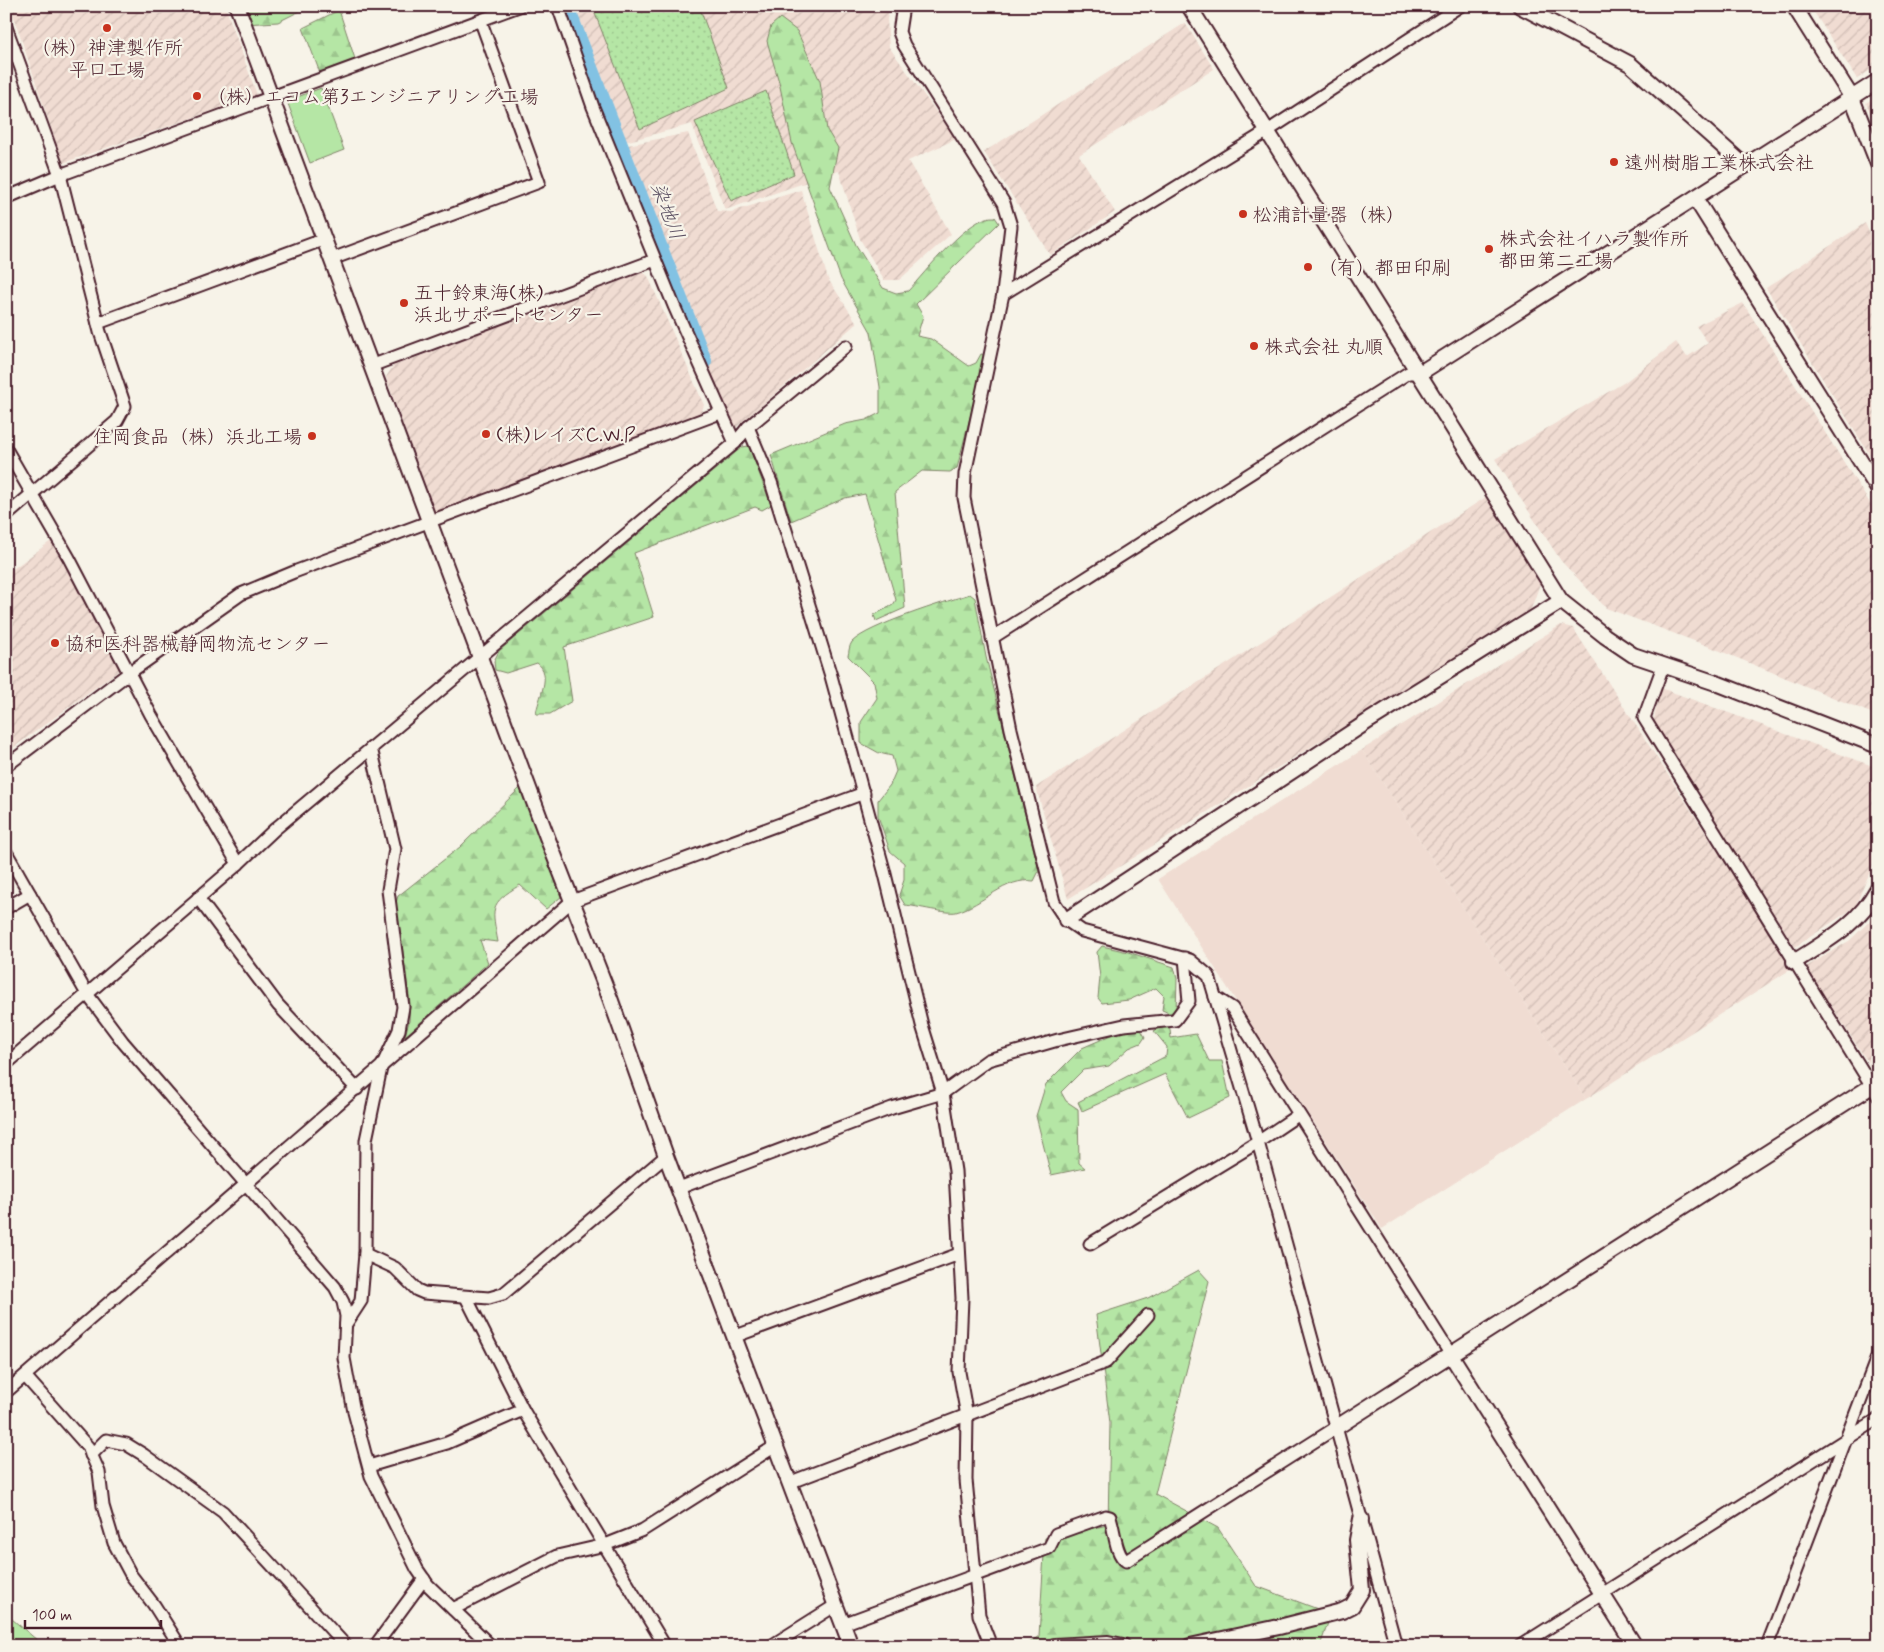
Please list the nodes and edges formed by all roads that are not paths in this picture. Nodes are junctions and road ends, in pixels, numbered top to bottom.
1 (237, 6) edge
2 (519, 6) edge
3 (558, 6) edge
4 (903, 6) edge
5 (1188, 6) edge
6 (1460, 6) edge
7 (1520, 6) edge
8 (1794, 6) edge
9 (480, 22) junction
10 (6, 27) edge
11 (1878, 81) edge
12 (271, 97) junction
13 (1852, 98) junction
14 (1266, 132) junction
15 (1878, 164) edge
16 (1745, 166) junction
17 (60, 175) junction
18 (6, 198) edge
19 (1695, 198) junction
20 (325, 239) junction
21 (332, 259) junction
22 (655, 260) junction
23 (1003, 294) junction
24 (98, 323) junction
25 (846, 346) dead end
26 (371, 366) junction
27 (1420, 373) junction
28 (720, 413) junction
29 (748, 427) junction
30 (735, 443) junction
31 (6, 449) edge
32 (1878, 489) edge
33 (33, 494) junction
34 (6, 516) edge
35 (430, 520) junction
36 (1561, 601) junction
37 (992, 638) junction
38 (480, 656) junction
39 (1663, 666) junction
40 (129, 673) junction
41 (1878, 746) edge
42 (371, 748) junction
43 (6, 766) edge
44 (864, 793) junction
45 (6, 852) edge
46 (238, 864) junction
47 (1878, 888) edge
48 (30, 894) junction
49 (198, 898) junction
50 (572, 901) junction
51 (6, 908) edge
52 (1066, 920) junction
53 (1185, 958) junction
54 (1794, 962) junction
55 (87, 994) junction
56 (1215, 997) junction
57 (6, 1064) edge
58 (381, 1068) junction
59 (1876, 1088) edge
60 (357, 1089) junction
61 (943, 1093) junction
62 (1298, 1115) junction
63 (1258, 1142) junction
64 (666, 1156) junction
65 (246, 1184) junction
66 (679, 1188) junction
67 (1090, 1244) dead end
68 (365, 1254) junction
69 (960, 1254) junction
70 (466, 1297) junction
71 (1148, 1315) dead end
72 (346, 1324) junction
73 (736, 1336) junction
74 (1451, 1355) junction
75 (1878, 1355) edge
76 (25, 1376) junction
77 (6, 1392) edge
78 (523, 1410) junction
79 (967, 1416) junction
80 (1878, 1419) edge
81 (1337, 1427) junction
82 (1846, 1440) junction
83 (777, 1445) junction
84 (91, 1455) junction
85 (369, 1466) junction
86 (791, 1482) junction
87 (1362, 1519) junction
88 (605, 1545) junction
89 (976, 1575) junction
90 (424, 1579) junction
91 (1602, 1594) junction
92 (836, 1605) junction
93 (454, 1609) junction
94 (843, 1624) junction
95 (180, 1646) edge
96 (346, 1646) edge
97 (375, 1646) edge
98 (491, 1646) edge
99 (665, 1646) edge
100 (771, 1646) edge
101 (851, 1646) edge
102 (991, 1646) edge
103 (1055, 1646) edge
104 (1123, 1646) edge
105 (1190, 1646) edge
106 (1396, 1646) edge
107 (1520, 1646) edge
108 (1635, 1646) edge
109 (1767, 1646) edge

1 - 12 street
2 - 9 street
3 - 22 street
4 - 23 street
5 - 14 street
6 - 14 street
7 - 16 street
8 - 13 street
9 - 12 street
9 - 21 street
10 - 17 street
11 - 13 street
12 - 17 street
12 - 20 street
13 - 15 street
13 - 16 street
14 - 23 street
14 - 27 street
16 - 19 street
17 - 18 street
17 - 24 street
19 - 27 street
19 - 32 street
20 - 21 street
20 - 24 street
21 - 26 street
22 - 26 street
22 - 28 street
23 - 37 street
24 - 33 street
25 - 29 street
26 - 35 street
27 - 36 street
27 - 37 street
28 - 30 street
28 - 35 street
29 - 30 street
29 - 44 street
30 - 38 street
31 - 33 street
33 - 34 street
33 - 40 street
35 - 38 street
35 - 40 street
36 - 39 street
36 - 52 street
37 - 52 street
38 - 42 street
38 - 50 street
39 - 41 street
39 - 54 street
40 - 43 street
40 - 46 street
42 - 46 street
42 - 58 street
44 - 50 street
44 - 61 street
45 - 48 street
46 - 49 street
47 - 54 street
48 - 51 street
48 - 55 street
49 - 55 street
49 - 60 street
50 - 58 street
50 - 64 street
52 - 53 street
53 - 56 street
53 - 61 street
54 - 59 street
55 - 57 street
55 - 65 street
56 - 62 street
56 - 63 street
58 - 60 street
58 - 68 street
59 - 74 street
60 - 65 street
61 - 66 street
61 - 69 street
62 - 63 street
62 - 74 street
63 - 67 street
63 - 81 street
64 - 66 street
64 - 70 street
65 - 72 street
65 - 76 street
66 - 73 street
68 - 70 street
68 - 72 street
69 - 73 street
69 - 79 street
70 - 78 street
71 - 79 street
72 - 85 street
73 - 83 street
74 - 81 street
74 - 91 street
75 - 82 street
76 - 77 street
76 - 84 street
78 - 85 street
78 - 88 street
79 - 86 street
79 - 89 street
80 - 82 street
81 - 87 street
81 - 89 street
82 - 91 street
82 - 109 street
83 - 86 street
83 - 88 street
84 - 95 street
84 - 96 street
85 - 90 street
86 - 92 street
87 - 105 street
87 - 106 street
88 - 93 street
88 - 99 street
89 - 94 street
89 - 102 street
90 - 93 street
90 - 97 street
91 - 107 street
91 - 108 street
92 - 94 street
92 - 100 street
93 - 98 street
94 - 101 street
103 - 104 street

